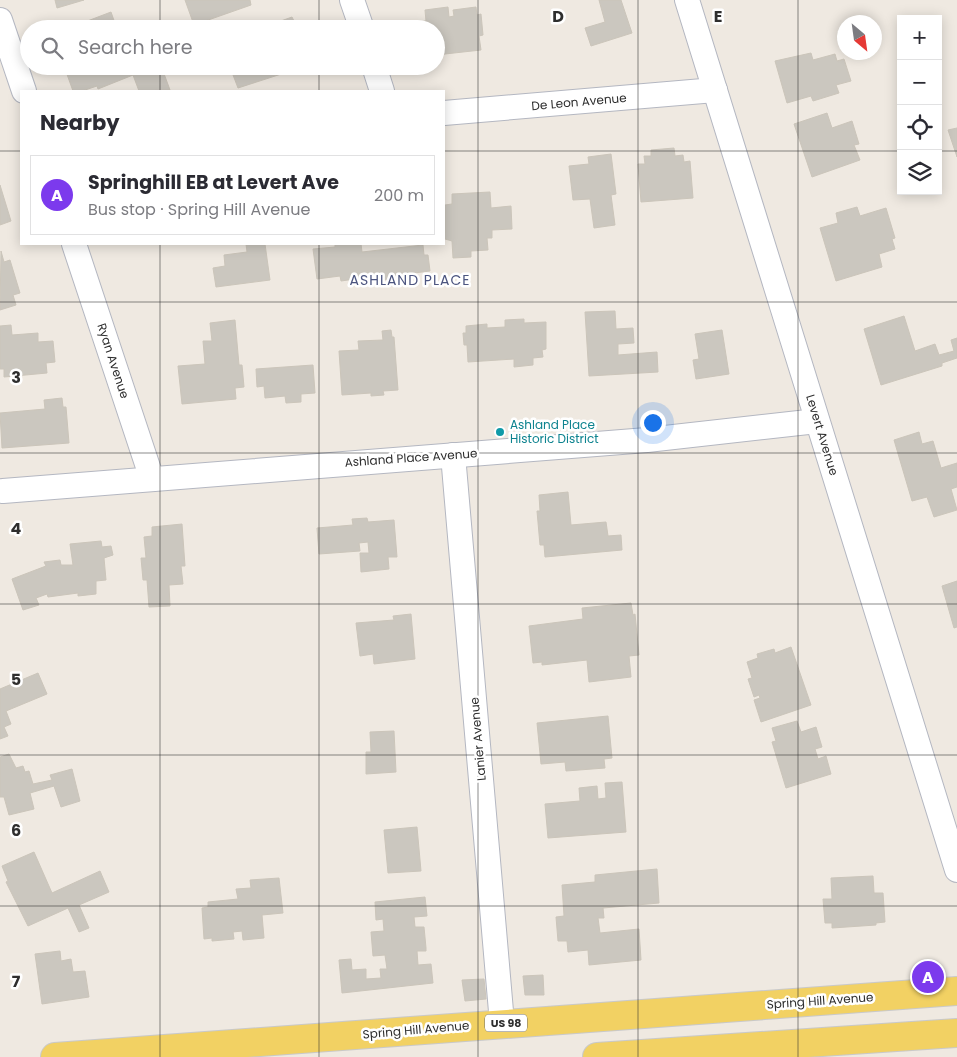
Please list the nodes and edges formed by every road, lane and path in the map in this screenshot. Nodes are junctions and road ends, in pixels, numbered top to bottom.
1 (352, 0) edge
2 (687, 0) edge
3 (0, 20) edge
4 (359, 20) edge
5 (377, 75) edge
6 (24, 90) edge
7 (382, 90) edge
8 (715, 90) junction
9 (445, 113) edge
10 (74, 245) edge
11 (817, 422) junction
12 (453, 455) junction
13 (152, 479) junction
14 (3, 491) dead end
15 (957, 870) edge
16 (957, 991) edge
17 (502, 1023) junction
18 (957, 1033) edge
19 (266, 1049) edge
20 (55, 1057) edge
21 (597, 1057) edge

1 - 4 street
2 - 8 street, Levert Avenue
3 - 6 street
5 - 7 street
8 - 9 street, De Leon Avenue
8 - 11 street, Levert Avenue
10 - 13 street, Ryan Avenue
11 - 12 street, Ashland Place Avenue
11 - 15 street, Levert Avenue
12 - 13 street, Ashland Place Avenue
12 - 17 street, Lanier Avenue
13 - 14 street, Ashland Place Avenue
16 - 17 main road, Spring Hill Avenue / US 98
17 - 19 main road, Spring Hill Avenue / US 98
18 - 21 main road
19 - 20 main road, Spring Hill Avenue / US 98

